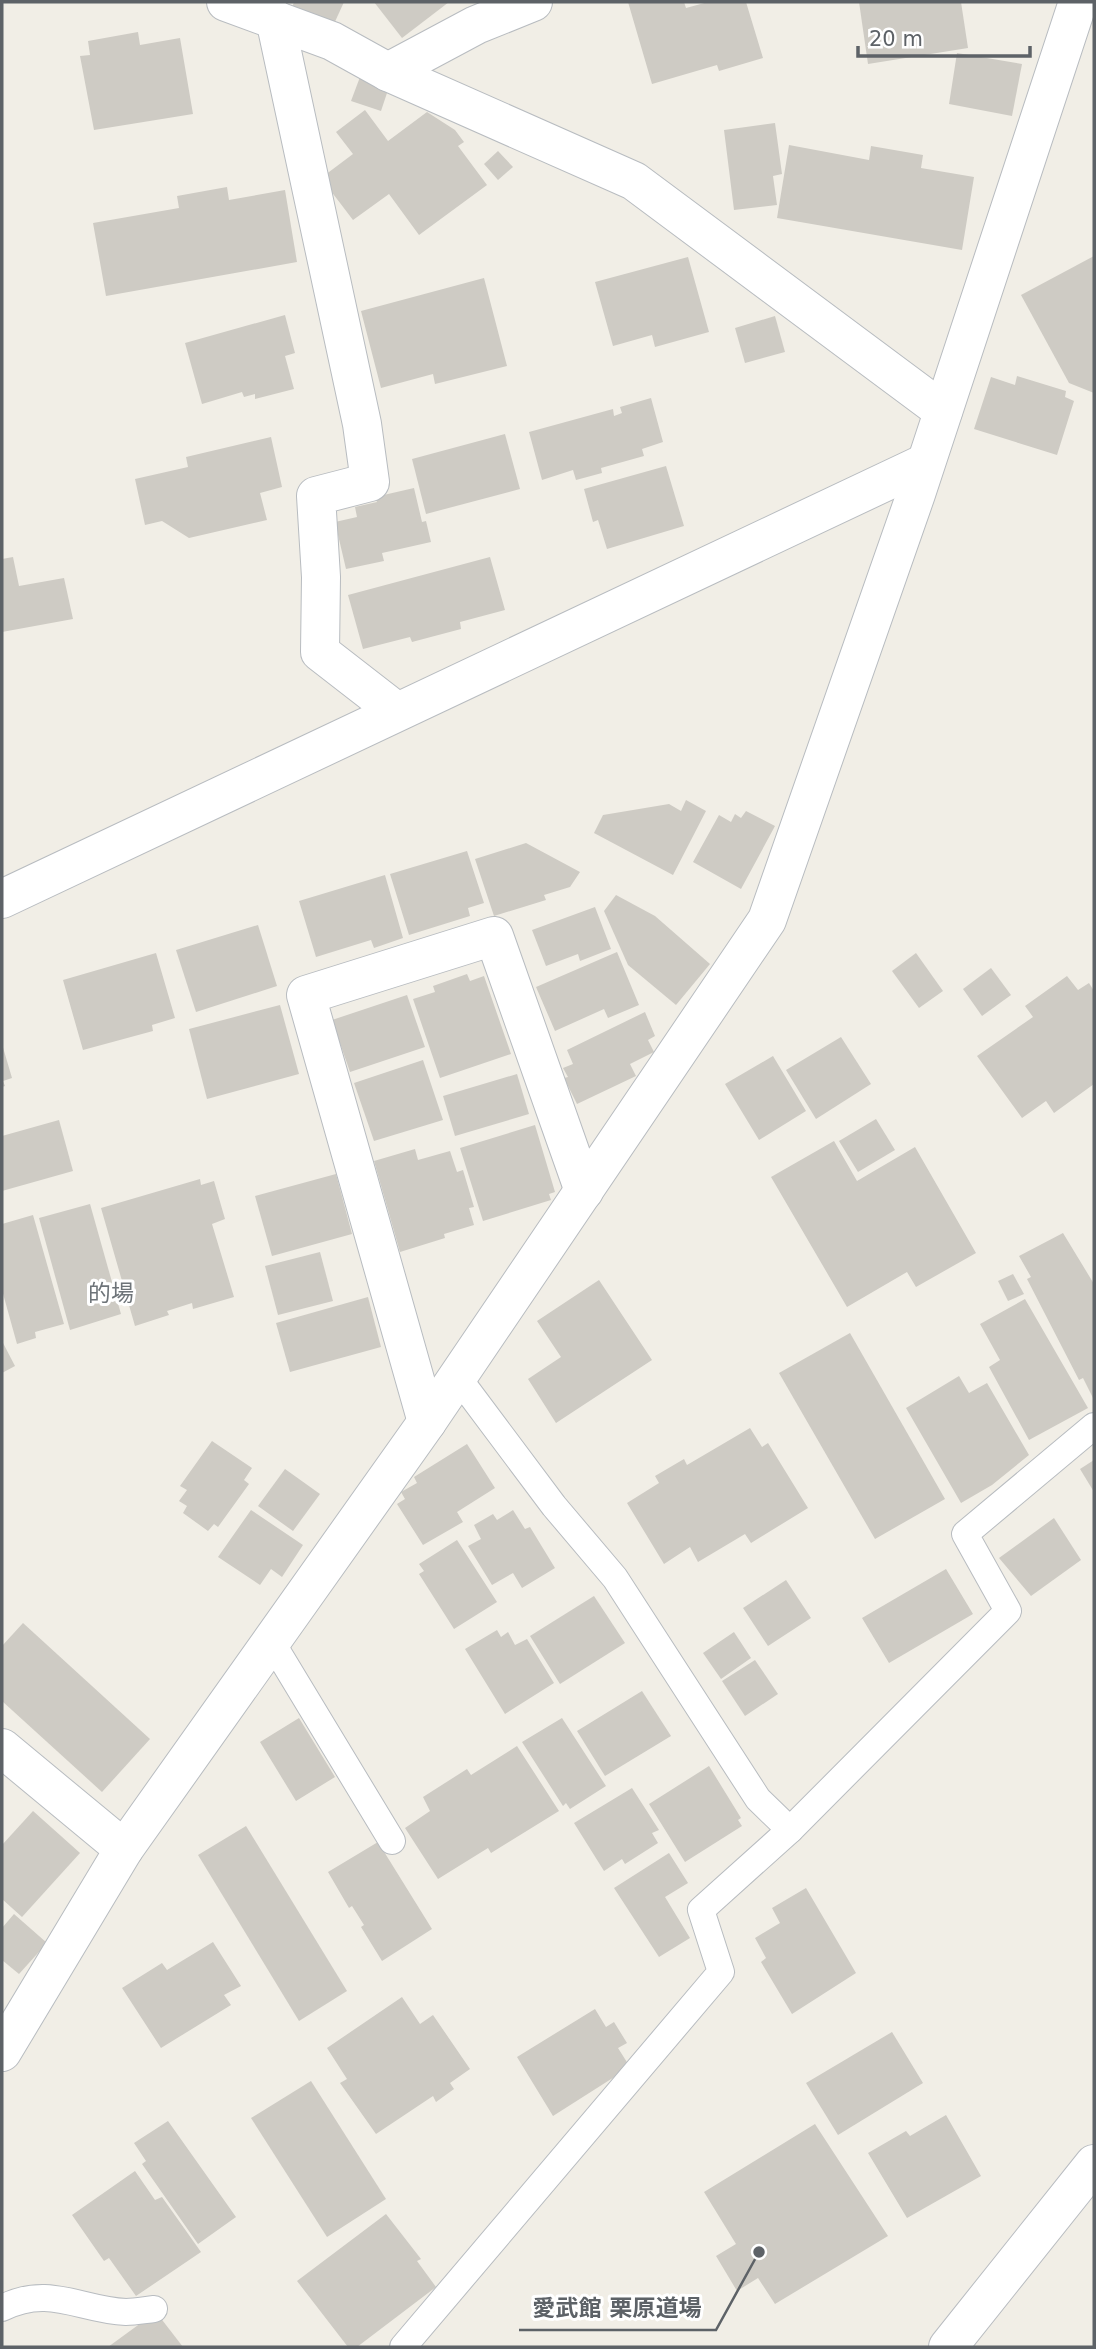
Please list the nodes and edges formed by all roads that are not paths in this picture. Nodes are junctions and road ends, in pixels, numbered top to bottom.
1 (226, 2) edge
2 (533, 2) edge
3 (1078, 2) edge
4 (275, 19) junction
5 (388, 72) junction
6 (943, 411) junction
7 (925, 463) junction
8 (396, 711) junction
9 (2, 899) edge
10 (583, 1191) junction
11 (456, 1375) junction
12 (427, 1422) junction
13 (1094, 1426) edge
14 (271, 1640) junction
15 (2, 1748) edge
16 (790, 1830) junction
17 (392, 1841) dead end
18 (124, 1849) junction
19 (2, 2052) edge
20 (1094, 2164) edge
21 (2, 2308) edge
22 (154, 2309) dead end
23 (403, 2347) edge
24 (948, 2347) edge

1 - 4 street
2 - 5 street
3 - 6 street
4 - 5 street
4 - 8 street
5 - 6 street
6 - 7 street
7 - 8 street
7 - 10 street
8 - 9 street
10 - 11 street
10 - 12 street
11 - 12 street
11 - 16 lane
12 - 14 street
13 - 16 lane
14 - 17 lane
14 - 18 street
15 - 18 street
16 - 23 lane
18 - 19 street
20 - 24 street
21 - 22 lane

